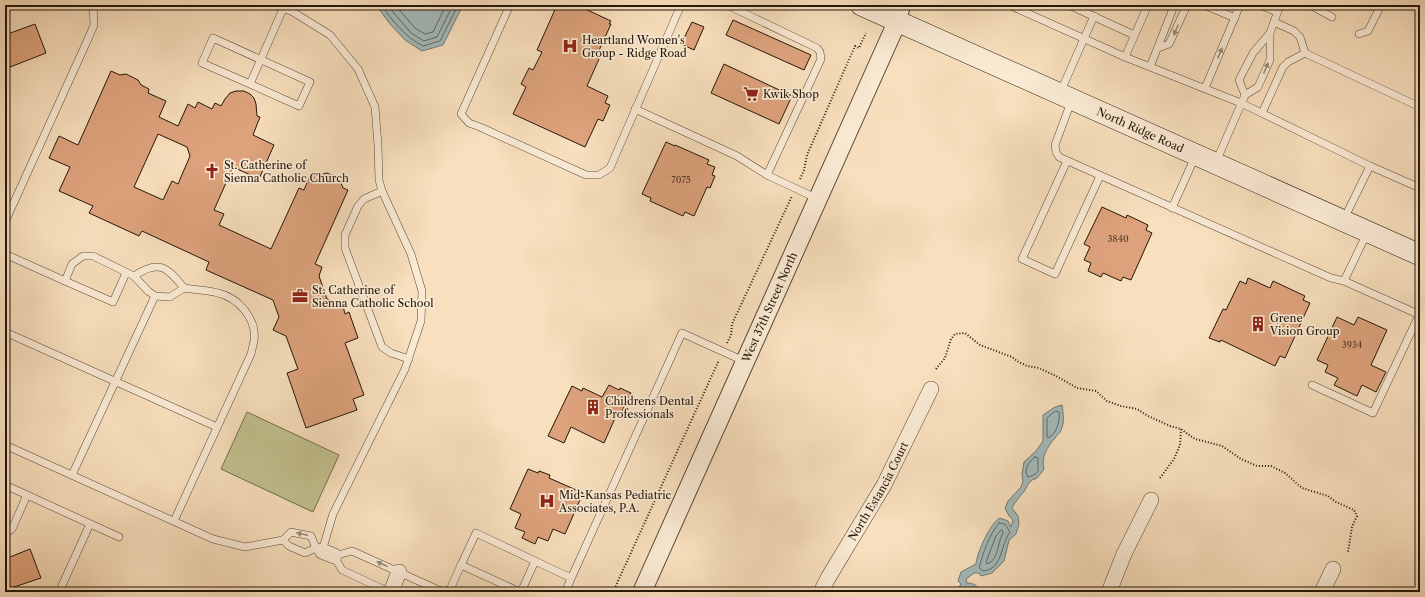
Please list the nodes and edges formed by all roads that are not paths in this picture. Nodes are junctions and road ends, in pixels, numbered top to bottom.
1 (93, 5) edge
2 (274, 5) edge
3 (510, 5) edge
4 (681, 5) edge
5 (727, 5) edge
6 (861, 5) edge
7 (913, 5) edge
8 (1009, 5) edge
9 (1068, 5) edge
10 (1148, 5) edge
11 (1176, 5) edge
12 (1187, 5) edge
13 (1204, 5) edge
14 (1240, 5) edge
15 (1260, 5) edge
16 (1283, 5) edge
17 (1310, 5) edge
18 (1382, 5) edge
19 (283, 9) junction
20 (1277, 12) junction
21 (899, 13) edge
22 (1094, 16) junction
23 (1332, 17) dead end
24 (1235, 18) junction
25 (1274, 22) junction
26 (1270, 32) junction
27 (1359, 34) dead end
28 (1134, 35) junction
29 (1084, 39) junction
30 (1158, 48) junction
31 (1305, 53) junction
32 (1124, 57) junction
33 (261, 60) junction
34 (1150, 67) junction
35 (250, 84) junction
36 (1204, 88) junction
37 (1245, 95) junction
38 (1066, 97) junction
39 (1241, 103) junction
40 (1420, 107) edge
41 (635, 109) junction
42 (1262, 113) junction
43 (1206, 160) junction
44 (1067, 161) junction
45 (1370, 166) junction
46 (767, 174) junction
47 (1100, 176) junction
48 (1420, 188) edge
49 (382, 191) junction
50 (818, 199) junction
51 (1172, 208) junction
52 (1343, 221) junction
53 (5, 222) edge
54 (1367, 232) junction
55 (5, 254) edge
56 (1420, 255) edge
57 (126, 273) junction
58 (134, 276) junction
59 (65, 281) junction
60 (1344, 281) junction
61 (184, 288) junction
62 (156, 296) junction
63 (1420, 315) edge
64 (5, 332) edge
65 (408, 359) junction
66 (746, 362) junction
67 (116, 381) junction
68 (1312, 385) dead end
69 (931, 389) dead end
70 (217, 427) junction
71 (5, 445) edge
72 (72, 475) junction
73 (5, 485) edge
74 (27, 495) junction
75 (1151, 500) dead end
76 (174, 521) junction
77 (90, 524) junction
78 (5, 533) edge
79 (119, 537) dead end
80 (283, 540) junction
81 (324, 552) junction
82 (535, 561) junction
83 (461, 565) junction
84 (1333, 569) dead end
85 (399, 572) junction
86 (571, 578) junction
87 (60, 592) edge
88 (390, 592) edge
89 (443, 592) edge
90 (449, 592) edge
91 (520, 592) edge
92 (565, 592) edge
93 (642, 592) edge
94 (822, 592) edge
95 (1109, 592) edge
96 (1322, 592) edge

1 - 53 lane
2 - 19 lane
3 - 41 lane
4 - 41 lane
5 - 46 lane
6 - 21 main road, North Ridge Road
7 - 21 street, West 37th Street North
8 - 29 lane
9 - 22 lane
10 - 28 lane
11 - 30 lane
12 -> 30 lane
13 - 24 lane
14 - 24 lane
15 - 20 lane
16 - 20 lane
17 - 23 lane
18 - 27 lane
19 - 33 lane
19 - 49 lane
20 - 25 lane
21 - 38 main road, North Ridge Road
21 - 50 street, West 37th Street North
22 - 28 lane
22 - 29 lane
36 -> 24 lane
25 - 26 lane
25 - 31 lane
37 -> 26 lane
26 - 37 lane
28 - 32 lane
29 - 32 lane
29 - 38 lane
30 - 34 lane
31 - 40 lane
31 - 42 lane
32 - 34 lane
33 - 35 lane
33 - 35 lane
33 - 35 lane
34 - 36 lane
36 - 39 lane
37 - 39 lane
38 - 43 main road, North Ridge Road
38 - 44 lane
39 - 42 lane
39 - 43 lane
41 - 46 lane
42 - 45 lane
43 - 51 lane
43 - 52 main road, North Ridge Road
44 - 47 lane
44 - 47 lane
45 - 48 lane
45 - 52 lane
46 - 50 lane
47 - 51 lane
49 - 65 lane
49 - 65 lane
50 - 66 street, West 37th Street North
51 - 60 lane
52 - 54 main road, North Ridge Road
54 - 56 main road, North Ridge Road
54 - 60 lane
55 - 59 lane
57 - 58 lane
57 - 59 lane
57 - 59 lane
58 - 61 lane
58 - 62 lane
60 - 63 lane
61 - 62 lane
61 - 70 lane
62 - 67 lane
63 - 68 lane
64 - 67 lane
65 - 81 lane
66 - 86 lane
66 - 93 street, West 37th Street North
67 - 70 lane
67 - 72 lane
69 - 94 street, North Estancia Court
70 - 76 lane
71 - 72 lane
72 - 76 lane
73 - 74 lane
74 - 77 lane
74 - 78 lane
75 - 95 street
76 - 80 lane
77 - 79 lane
77 - 87 lane
80 - 81 lane
81 -> 80 lane
85 -> 81 lane
81 - 88 lane
82 - 83 lane
82 - 86 lane
82 - 91 lane
83 - 90 lane
83 - 91 lane
84 - 96 street
85 - 88 street
85 - 89 lane
86 - 92 lane

